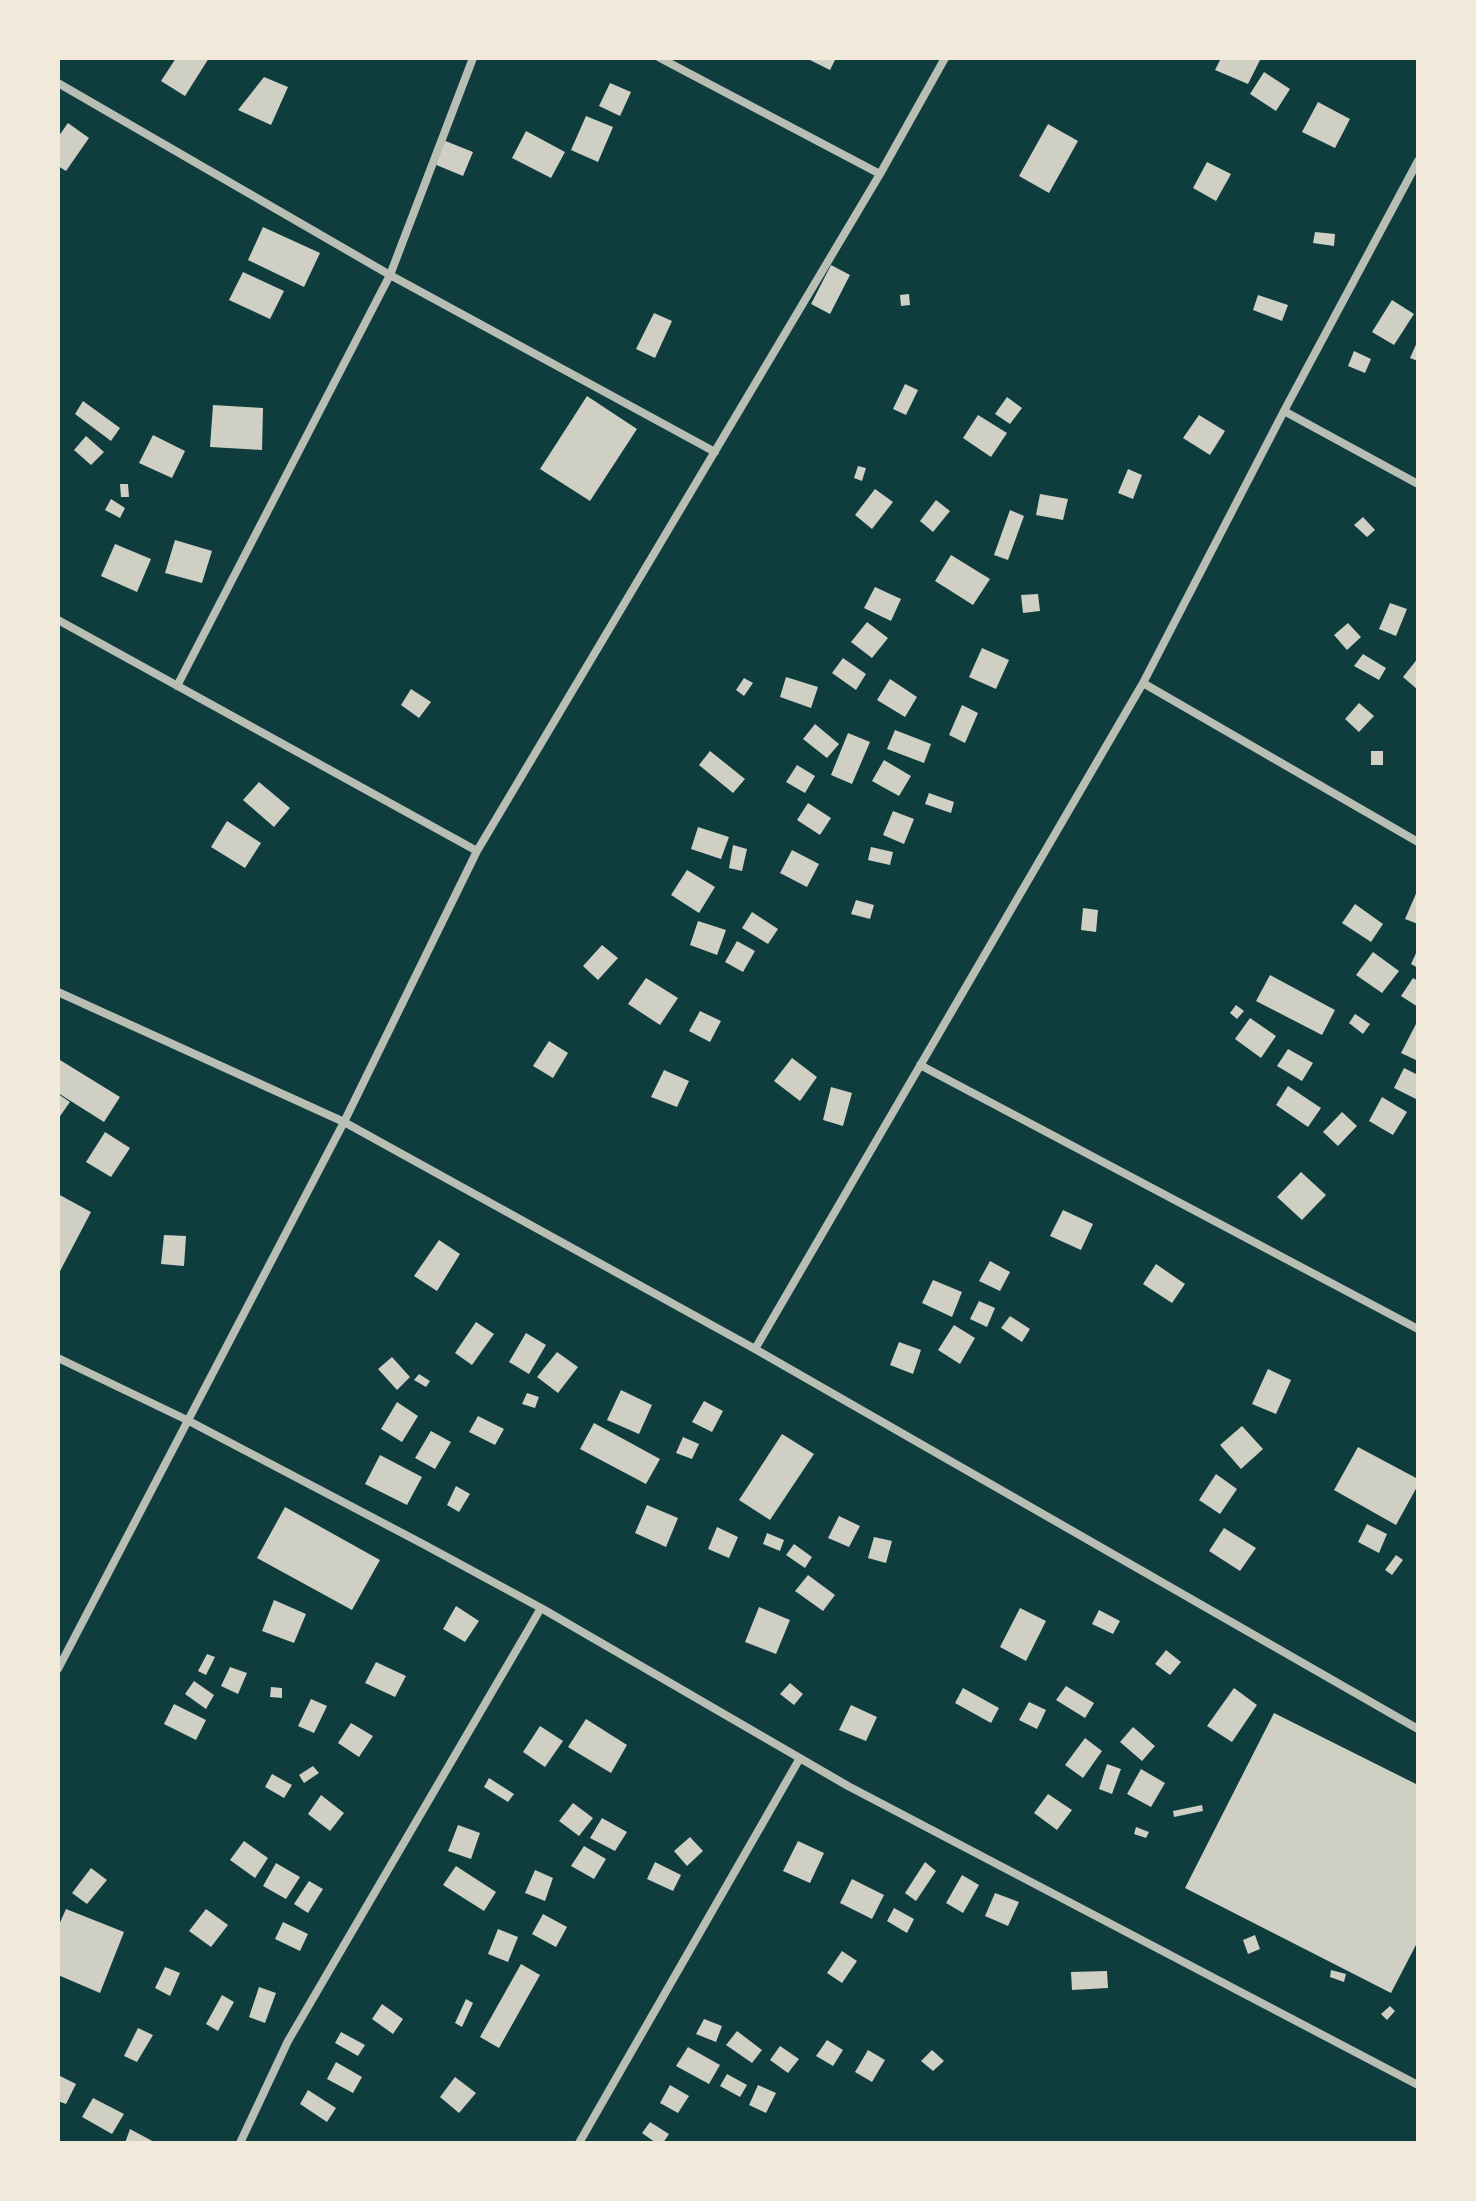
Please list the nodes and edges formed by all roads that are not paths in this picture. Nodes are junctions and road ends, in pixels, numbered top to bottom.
1 (473, 58) edge
2 (660, 58) edge
3 (945, 58) edge
4 (58, 83) edge
5 (1418, 161) edge
6 (880, 174) junction
7 (390, 275) junction
8 (1284, 411) junction
9 (715, 452) junction
10 (1418, 484) edge
11 (58, 620) edge
12 (1143, 683) junction
13 (177, 686) junction
14 (1418, 842) edge
15 (477, 851) junction
16 (58, 992) edge
17 (920, 1065) junction
18 (344, 1122) junction
19 (1418, 1329) edge
20 (755, 1349) junction
21 (58, 1358) edge
22 (187, 1420) junction
23 (541, 1608) junction
24 (58, 1669) edge
25 (1418, 1729) edge
26 (800, 1758) junction
27 (1418, 2085) edge
28 (240, 2143) edge
29 (579, 2143) edge

1 - 7 street
2 - 6 street
3 - 6 street
4 - 7 street
5 - 8 street
6 - 9 street
7 - 9 street
7 - 13 street
8 - 10 street
8 - 12 street
9 - 15 street
11 - 13 street
12 - 14 street
12 - 17 street
13 - 15 street
15 - 18 street
16 - 18 street
17 - 19 street
17 - 20 street
18 - 20 street
18 - 22 street
20 - 25 street
21 - 22 street
22 - 23 street
22 - 24 street
23 - 26 street
23 - 28 street
26 - 27 street
26 - 29 street

